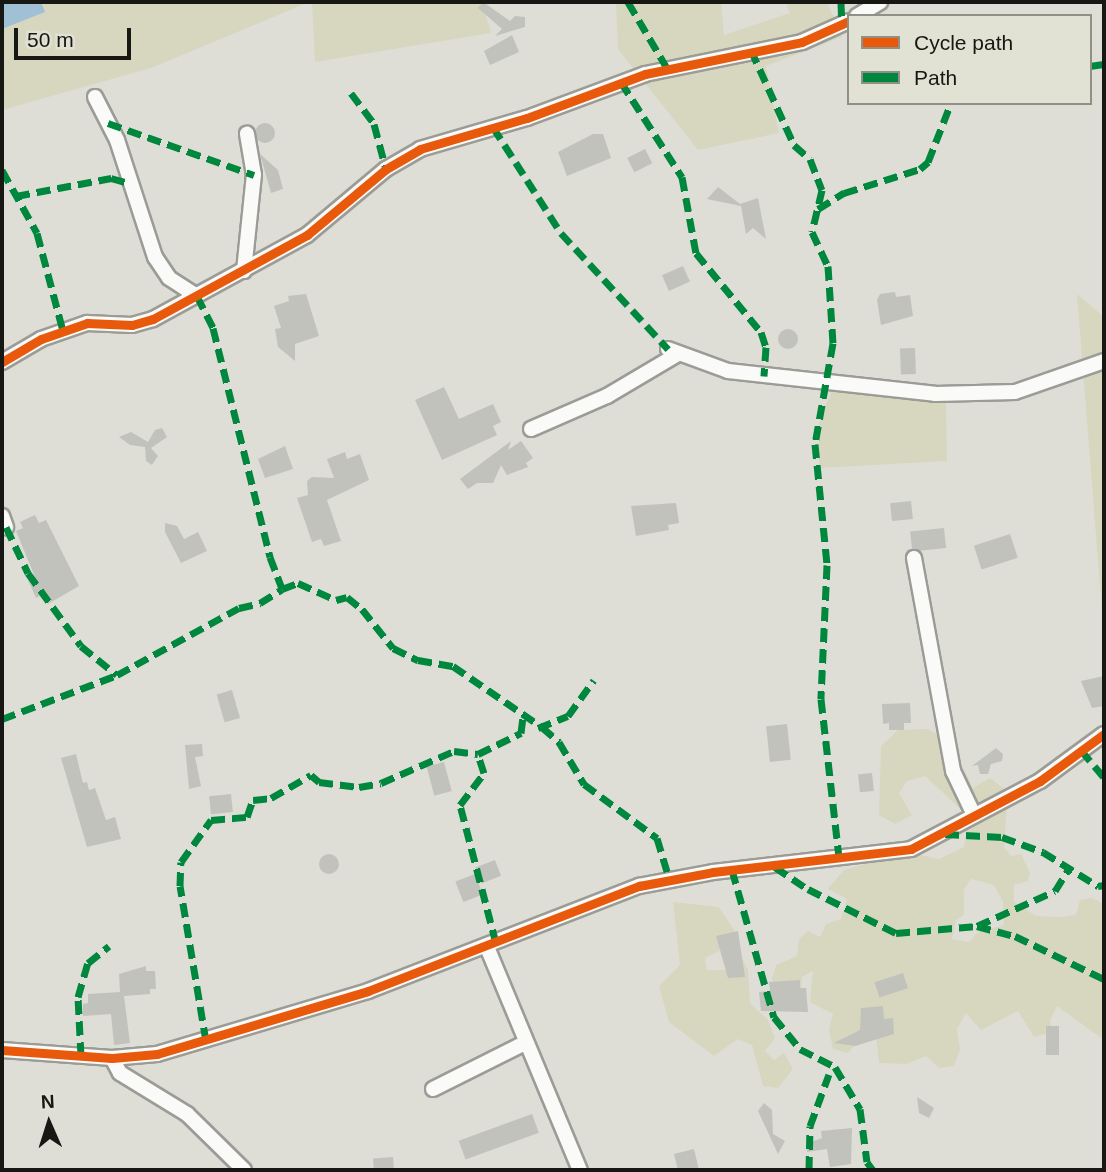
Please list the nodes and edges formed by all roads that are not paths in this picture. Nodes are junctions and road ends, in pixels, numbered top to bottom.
1 (880, 2) edge
2 (860, 14) edge
3 (847, 22) edge
4 (94, 97) dead end
5 (247, 134) dead end
6 (244, 271) junction
7 (169, 278) junction
8 (197, 296) junction
9 (170, 308) junction
10 (1104, 361) edge
11 (2, 362) edge
12 (531, 429) dead end
13 (914, 558) dead end
14 (1104, 734) edge
15 (974, 815) junction
16 (487, 947) junction
17 (525, 1043) junction
18 (2, 1050) edge
19 (112, 1058) junction
20 (433, 1089) dead end
21 (244, 1170) edge
22 (580, 1170) edge

1 - 2 street
3 - 6 street
4 - 7 street
5 - 6 street
6 - 8 street
7 - 8 street
7 - 9 street
8 - 9 street
9 - 11 street
10 - 12 street
13 - 15 street
14 - 15 street
15 - 16 street
16 - 17 street
16 - 19 street
17 - 20 street
17 - 22 street
18 - 19 street
19 - 21 street

